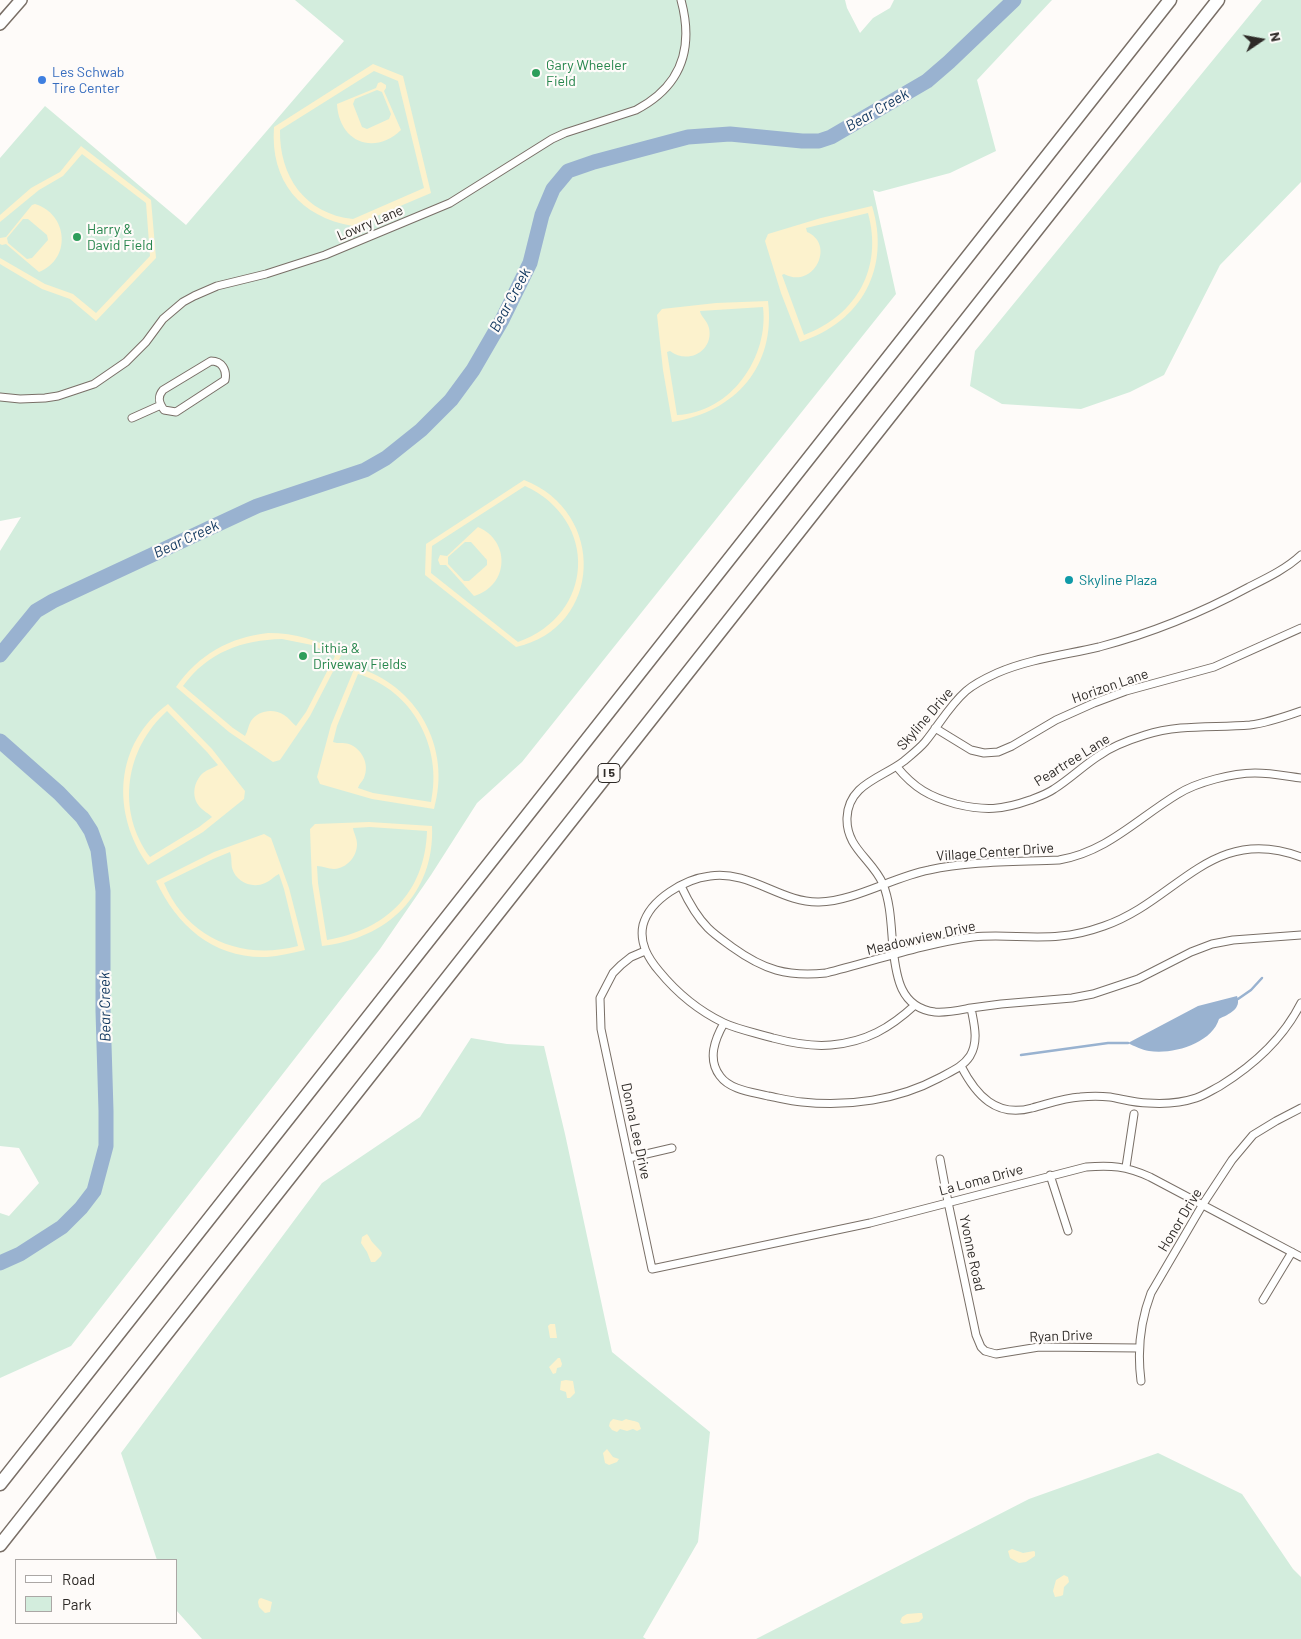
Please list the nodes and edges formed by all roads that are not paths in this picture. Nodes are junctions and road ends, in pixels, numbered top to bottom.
1 (21, 0) edge
2 (681, 0) edge
3 (1170, 0) edge
4 (1218, 0) edge
5 (0, 24) edge
6 (0, 397) edge
7 (160, 404) junction
8 (132, 418) dead end
9 (1301, 555) edge
10 (1301, 629) edge
11 (1301, 711) edge
12 (935, 728) junction
13 (897, 767) junction
14 (1301, 778) edge
15 (1301, 857) edge
16 (883, 884) junction
17 (681, 886) junction
18 (1301, 935) edge
19 (645, 951) junction
20 (894, 955) junction
21 (1301, 1003) edge
22 (914, 1005) junction
23 (971, 1008) junction
24 (724, 1022) junction
25 (961, 1066) junction
26 (1301, 1108) edge
27 (1134, 1114) dead end
28 (672, 1148) dead end
29 (629, 1158) junction
30 (940, 1158) dead end
31 (1126, 1167) junction
32 (1050, 1175) junction
33 (948, 1202) junction
34 (1203, 1204) junction
35 (1068, 1231) dead end
36 (1292, 1252) junction
37 (1301, 1256) edge
38 (652, 1269) joint
39 (1263, 1300) dead end
40 (1139, 1348) junction
41 (985, 1351) joint
42 (1141, 1381) dead end
43 (0, 1484) edge
44 (0, 1545) edge

1 - 5 main road
2 - 6 street, Lowry Lane
3 - 43 highway
4 - 44 highway, I 5
7 - 7 street
7 - 8 street
9 - 12 street, Skyline Drive
10 - 12 street, Horizon Lane
11 - 13 street, Peartree Lane
12 - 13 street, Skyline Drive
13 - 16 street, Skyline Drive
14 - 16 street, Village Center Drive
15 - 20 street, Meadowview Drive
16 - 17 street, Village Center Drive
16 - 20 street, Skyline Drive
17 - 19 street, Village Center Drive
17 - 20 street, Meadowview Drive
18 - 23 street
19 - 24 street
19 - 29 street, Donna Lee Drive
20 - 22 street, Skyline Drive
21 - 25 street
22 - 23 street
22 - 24 street
23 - 25 street
24 - 25 street
26 - 34 street, Honor Drive
27 - 31 street
28 - 29 street
29 - 38 street, Donna Lee Drive
30 - 33 street, Yvonne Road
31 - 32 street, La Loma Drive
31 - 34 street, La Loma Drive
32 - 33 street, La Loma Drive
32 - 35 street
33 - 38 street, La Loma Drive
33 - 41 street, Yvonne Road
34 - 36 street, La Loma Drive
34 - 40 street, Honor Drive
36 - 37 street, La Loma Drive
36 - 39 street
40 - 41 street, Ryan Drive
40 - 42 street, Honor Drive

